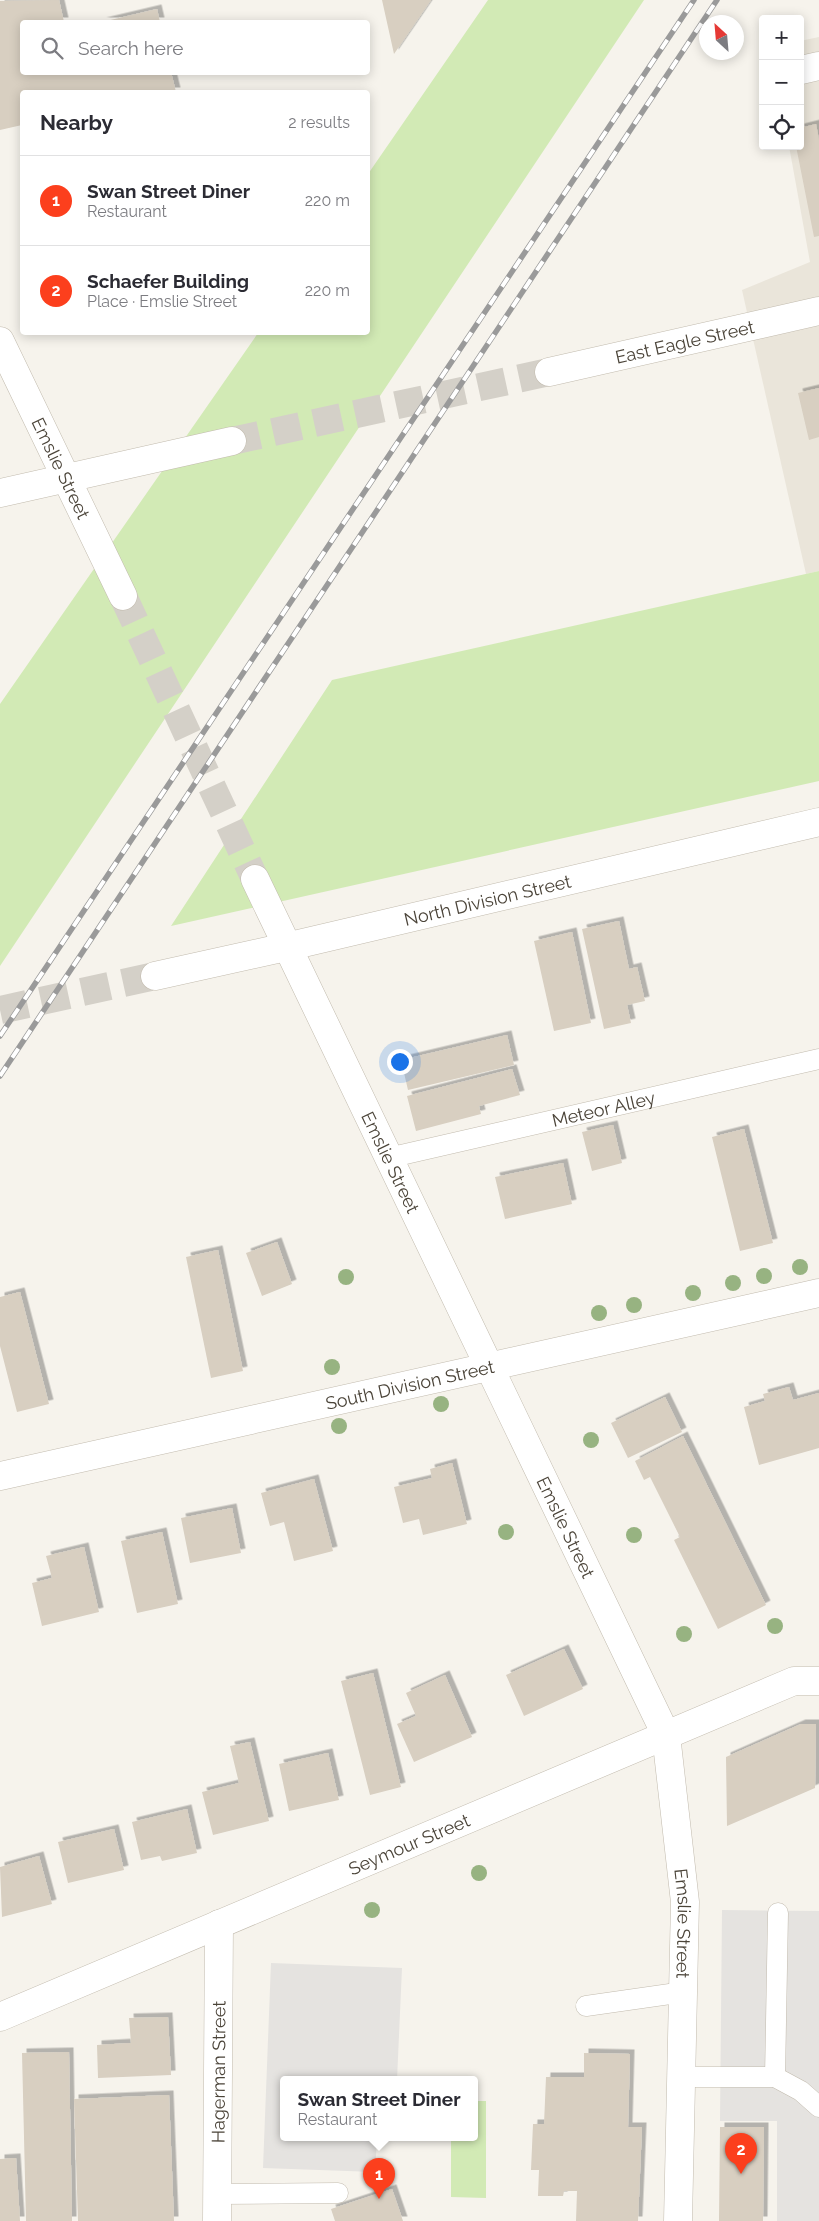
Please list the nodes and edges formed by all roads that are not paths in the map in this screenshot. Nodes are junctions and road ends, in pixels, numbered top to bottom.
1 (819, 311) edge
2 (0, 341) edge
3 (549, 372) tunnel mouth
4 (232, 441) tunnel mouth
5 (66, 478) junction
6 (0, 493) edge
7 (122, 596) tunnel mouth
8 (819, 822) edge
9 (255, 879) tunnel mouth
10 (286, 947) junction
11 (155, 976) tunnel mouth
12 (819, 1059) edge
13 (388, 1158) junction
14 (819, 1293) edge
15 (490, 1366) junction
16 (0, 1476) edge
17 (819, 1681) edge
18 (666, 1735) junction
19 (778, 1913) dead end
20 (219, 1924) junction
21 (684, 1992) junction
22 (586, 2006) dead end
23 (0, 2016) edge
24 (682, 2077) junction
25 (775, 2077) junction
26 (819, 2107) edge
27 (338, 2193) dead end
28 (218, 2194) junction
29 (217, 2221) edge
30 (678, 2221) edge

1 - 3 street, East Eagle Street
2 - 5 street, Emslie Street
4 - 5 street
5 - 6 street
5 - 7 street, Emslie Street
8 - 10 street, North Division Street
9 - 10 street, Emslie Street
10 - 11 street, North Division Street
10 - 13 street, Emslie Street
12 - 13 lane, Meteor Alley
13 - 15 street, Emslie Street
14 - 15 street, South Division Street
15 - 16 street, South Division Street
15 - 18 street, Emslie Street
17 - 18 street, Seymour Street
18 - 20 street, Seymour Street
18 - 21 street, Emslie Street
19 - 25 lane
20 - 23 street, Seymour Street
20 - 28 street, Hagerman Street
21 - 22 lane
21 - 24 street, Emslie Street
24 - 25 lane
24 - 30 street, Emslie Street
25 - 26 lane
27 - 28 lane
28 - 29 street, Hagerman Street

